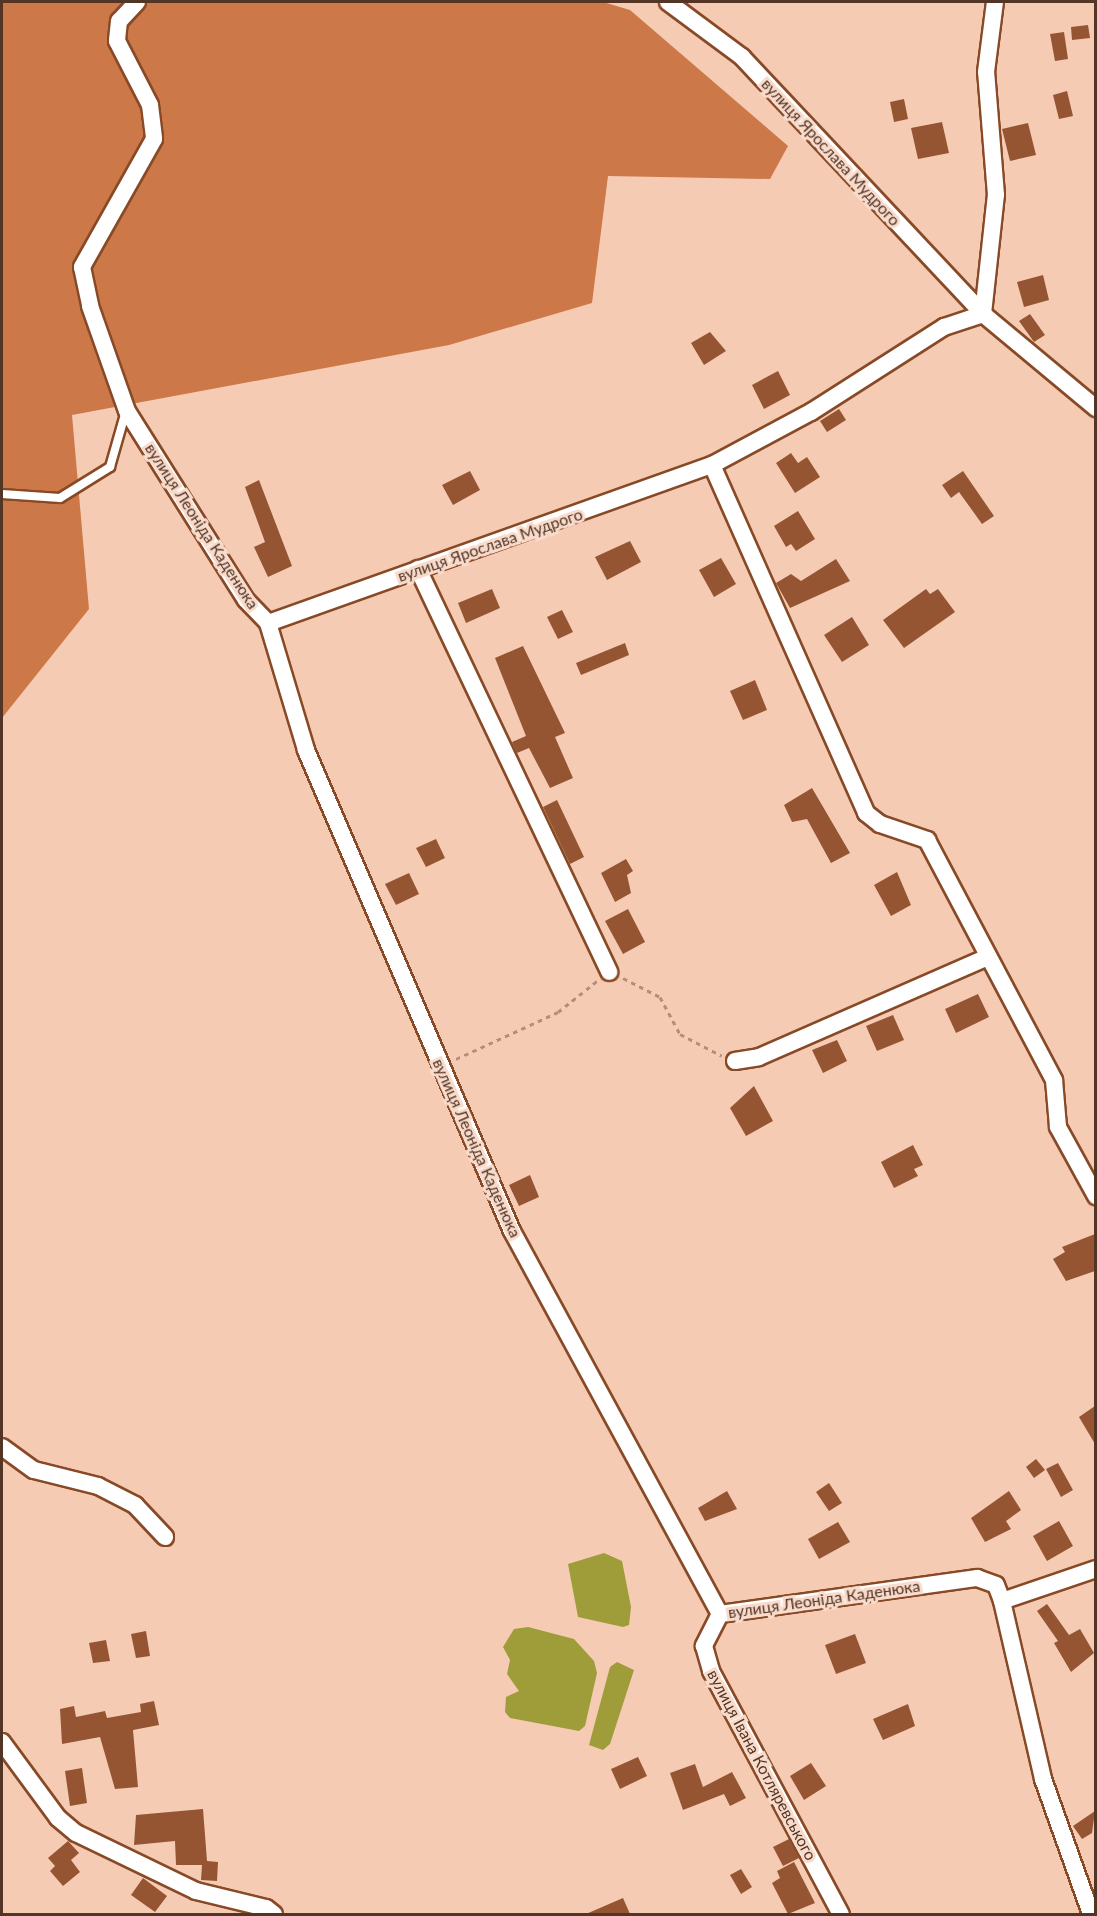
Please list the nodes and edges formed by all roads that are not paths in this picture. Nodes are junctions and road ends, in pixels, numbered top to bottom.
1 (136, 2) edge
2 (668, 2) edge
3 (995, 2) edge
4 (983, 314) junction
5 (1095, 408) edge
6 (127, 411) junction
7 (712, 465) junction
8 (2, 494) edge
9 (418, 569) junction
10 (268, 623) junction
11 (988, 957) junction
12 (609, 972) road end
13 (735, 1061) road end
14 (1095, 1196) edge
15 (2, 1447) edge
16 (165, 1537) dead end
17 (1095, 1569) edge
18 (1002, 1601) junction
19 (720, 1614) junction
20 (2, 1742) edge
21 (274, 1914) edge
22 (841, 1914) edge
23 (1091, 1914) edge

1 - 6 street, вулиця Леоніда Каденюка
2 - 4 street, вулиця Ярослава Мудрого
3 - 4 street
4 - 5 street, вулиця Ярослава Мудрого
4 - 7 street, вулиця Ярослава Мудрого
6 - 8 lane
6 - 10 street, вулиця Леоніда Каденюка
7 - 9 street, вулиця Ярослава Мудрого
7 - 11 street
9 - 10 street, вулиця Ярослава Мудрого
9 - 12 street
10 - 19 street, вулиця Леоніда Каденюка
11 - 13 street
11 - 14 street
15 - 16 street
17 - 18 street
18 - 19 street, вулиця Леоніда Каденюка
18 - 23 street, вулиця Леоніда Каденюка
19 - 22 street, вулиця Івана Котляревського
20 - 21 street

